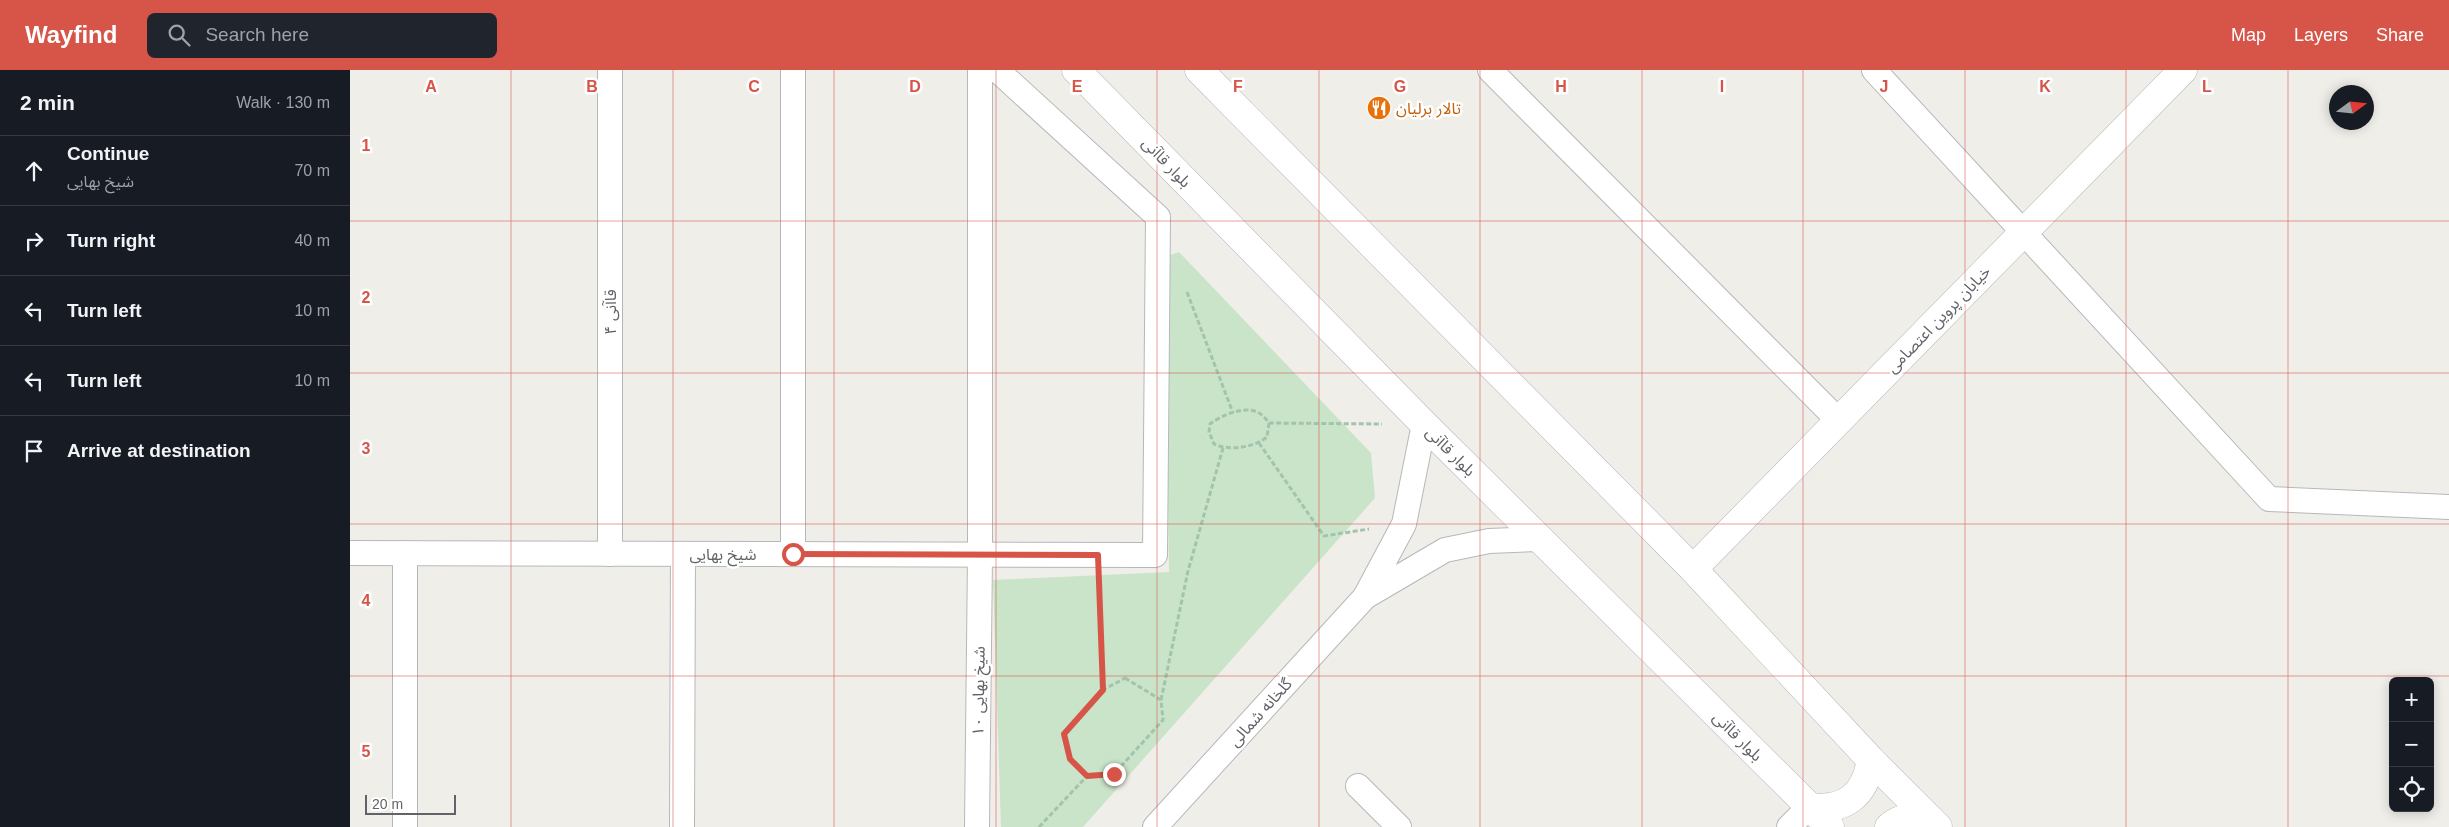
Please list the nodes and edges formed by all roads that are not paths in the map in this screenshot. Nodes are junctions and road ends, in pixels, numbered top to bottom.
1 (610, 70) edge
2 (793, 70) edge
3 (980, 70) edge
4 (996, 70) edge
5 (1076, 70) edge
6 (1199, 70) edge
7 (1490, 70) edge
8 (1874, 70) edge
9 (2183, 70) edge
10 (2024, 232) junction
11 (1839, 421) junction
12 (1424, 424) junction
13 (2449, 506) edge
14 (1539, 539) junction
15 (350, 553) edge
16 (405, 553) junction
17 (610, 554) junction
18 (682, 554) junction
19 (793, 554) junction
20 (980, 555) junction
21 (1694, 569) junction
22 (1364, 597) junction
23 (1870, 760) junction
24 (1358, 786) dead end
25 (1809, 807) junction
26 (1933, 822) edge
27 (405, 827) edge
28 (682, 827) edge
29 (977, 827) edge
30 (1155, 827) edge
31 (1399, 827) edge
32 (1789, 827) edge
33 (1830, 827) edge
34 (1889, 827) edge

1 - 17 street, قاآنی ۴
2 - 19 street
3 - 20 street, شیخ بهایی ۱۰
4 - 20 street, شیخ بهایی
5 - 12 main road, بلوار قاآنی
6 - 21 main road
7 - 11 street
8 - 10 street
9 - 10 main road, خیابان پروین اعتصامی
10 - 11 main road, خیابان پروین اعتصامی
10 - 13 street
11 - 21 main road, خیابان پروین اعتصامی
12 - 14 main road, بلوار قاآنی
12 - 22 street
14 - 22 street
14 - 25 main road, بلوار قاآنی
15 - 16 street, شیخ بهایی
16 - 17 street, شیخ بهایی
16 - 27 street
17 - 18 street, شیخ بهایی
18 - 19 street, شیخ بهایی
18 - 28 street
19 - 20 street, شیخ بهایی
20 - 29 street, شیخ بهایی ۱۰
21 - 23 main road
22 - 30 street, گلخانه شمالی
23 - 25 main road
23 - 26 main road
24 - 31 street
25 - 32 street
25 - 33 main road, بلوار قاآنی
26 - 34 main road

